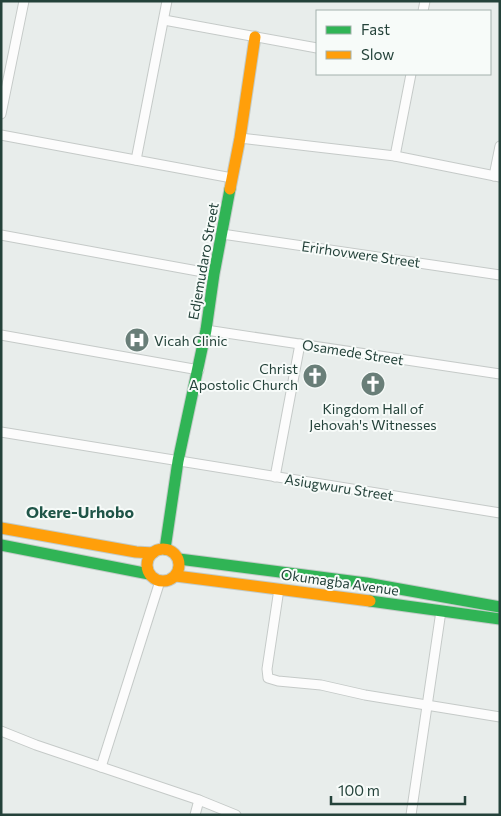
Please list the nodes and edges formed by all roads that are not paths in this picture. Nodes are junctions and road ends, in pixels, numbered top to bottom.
1 (24, 1) edge
2 (167, 1) edge
3 (164, 20) junction
4 (255, 36) junction
5 (316, 48) edge
6 (411, 75) edge
7 (1, 114) edge
8 (1, 135) edge
9 (240, 138) junction
10 (500, 146) edge
11 (395, 156) junction
12 (136, 160) junction
13 (497, 176) edge
14 (232, 178) junction
15 (1, 234) edge
16 (222, 234) junction
17 (214, 274) junction
18 (500, 275) edge
19 (206, 330) junction
20 (1, 335) edge
21 (300, 344) junction
22 (199, 370) junction
23 (500, 374) edge
24 (1, 432) edge
25 (178, 461) junction
26 (275, 477) junction
27 (500, 513) edge
28 (1, 528) edge
29 (1, 546) edge
30 (165, 549) junction
31 (152, 553) junction
32 (179, 559) junction
33 (149, 574) junction
34 (176, 576) junction
35 (160, 581) junction
36 (279, 589) junction
37 (500, 607) edge
38 (441, 611) junction
39 (500, 619) edge
40 (428, 706) junction
41 (500, 717) edge
42 (1, 731) edge
43 (101, 767) junction
44 (199, 800) junction
45 (195, 815) edge
46 (236, 815) edge
47 (411, 815) edge

1 - 7 street
2 - 3 street
3 - 4 street
3 - 12 street
4 - 5 street
4 - 9 main road, Edjemudaro Street
6 - 11 street
8 - 12 street
9 - 11 street
9 - 14 main road, Edjemudaro Street
10 - 13 street
11 - 13 street
12 - 14 street
14 - 16 main road, Edjemudaro Street
15 - 17 street
16 - 17 main road, Edjemudaro Street
16 - 18 street, Erirhovwere Street
17 - 19 main road, Edjemudaro Street
19 - 21 street, Osamede Street
19 - 22 main road, Edjemudaro Street
20 - 22 street
21 - 23 street, Osamede Street
21 - 26 street
22 - 25 main road, Edjemudaro Street
24 - 25 street, Asiugwuru Street
25 - 26 street, Asiugwuru Street
25 - 30 main road, Edjemudaro Street
26 - 27 street, Asiugwuru Street
28 - 31 main road
29 - 33 main road
30 - 31 main road
30 - 32 main road
31 - 33 main road
32 - 34 main road
32 - 37 main road, Okumagba Avenue
33 - 35 main road
34 - 35 main road
34 - 36 main road, Okumagba Avenue
35 - 43 street
36 - 38 main road, Okumagba Avenue
36 - 40 street
38 - 39 main road, Okumagba Avenue
38 - 40 street
40 - 41 street
40 - 47 street
42 - 43 street
43 - 44 street
44 - 45 street
44 - 46 street

